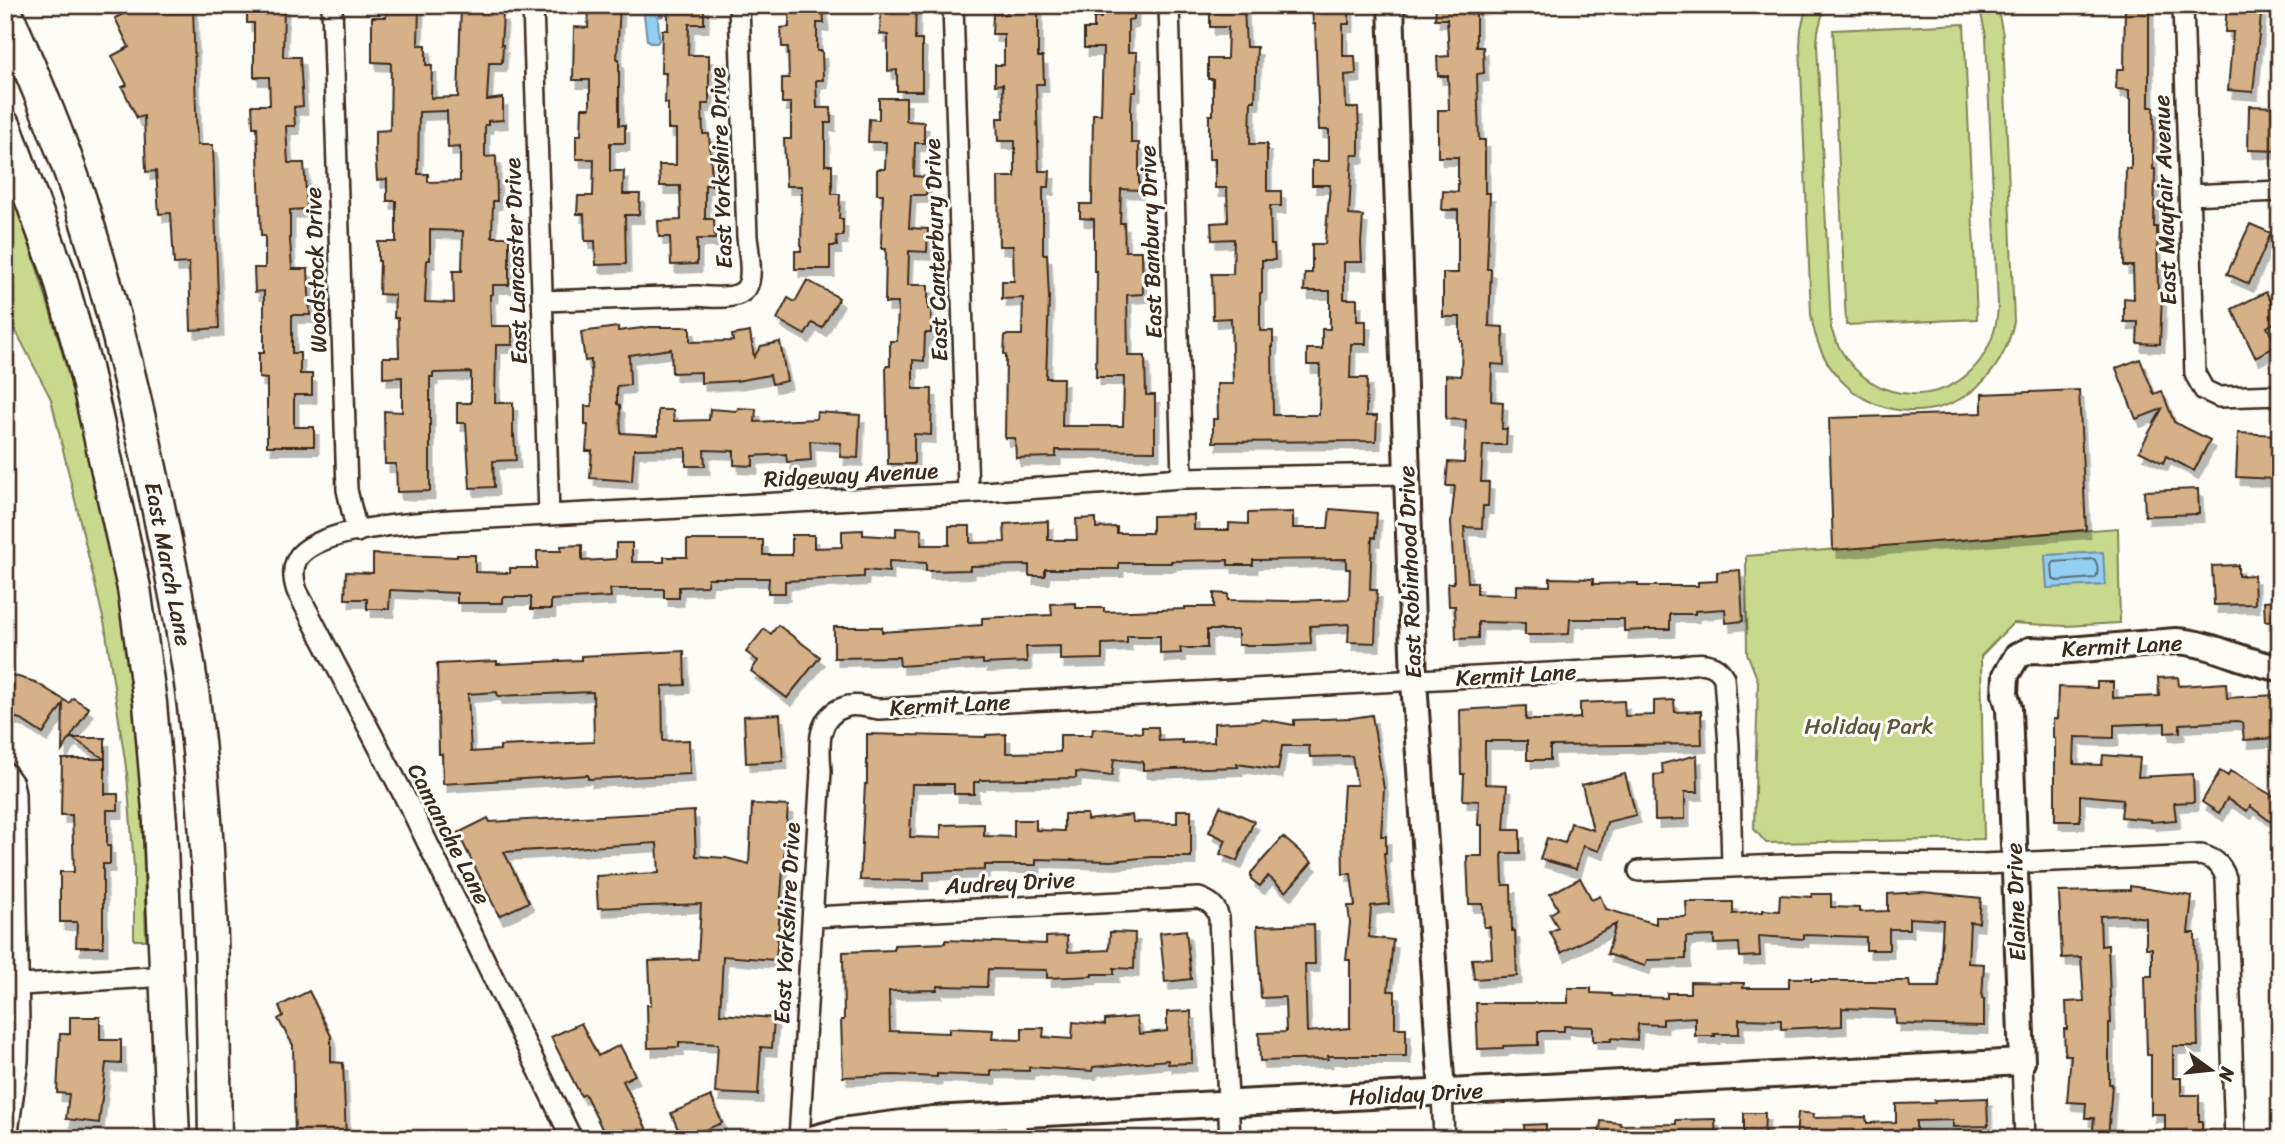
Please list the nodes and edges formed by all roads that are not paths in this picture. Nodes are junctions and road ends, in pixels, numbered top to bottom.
1 (332, 5) edge
2 (533, 5) edge
3 (739, 5) edge
4 (953, 5) edge
5 (1169, 5) edge
6 (1391, 5) edge
7 (2183, 5) edge
8 (5, 11) edge
9 (5, 127) edge
10 (2280, 191) edge
11 (2189, 195) junction
12 (542, 301) junction
13 (2280, 395) edge
14 (1405, 474) junction
15 (1182, 478) junction
16 (968, 493) junction
17 (549, 515) junction
18 (357, 532) junction
19 (304, 552) joint
20 (2010, 667) joint
21 (2280, 668) edge
22 (1414, 681) junction
23 (832, 714) joint
24 (6, 772) edge
25 (2014, 862) junction
26 (1732, 867) junction
27 (1639, 871) dead end
28 (813, 917) junction
29 (167, 976) junction
30 (12, 986) edge
31 (2022, 1062) junction
32 (1442, 1093) junction
33 (1228, 1105) junction
34 (1016, 1127) edge
35 (7, 1139) edge
36 (173, 1139) edge
37 (215, 1139) edge
38 (572, 1139) edge
39 (799, 1139) edge
40 (811, 1139) edge
41 (1230, 1139) edge
42 (1444, 1139) edge
43 (2025, 1139) edge
44 (2235, 1139) edge

1 - 18 street, Woodstock Drive
2 - 12 street, East Lancaster Drive
3 - 12 street, East Yorkshire Drive
4 - 16 street, East Canterbury Drive
5 - 15 street, East Banbury Drive
6 - 14 street, East Robinhood Drive
7 - 11 street, East Mayfair Avenue
8 - 37 main road, East March Lane
9 - 29 main road, East March Lane
10 - 11 street
11 - 13 street, East Mayfair Avenue
12 - 17 street, East Lancaster Drive
14 - 15 street, Ridgeway Avenue
14 - 22 street, East Robinhood Drive
15 - 16 street, Ridgeway Avenue
16 - 17 street, Ridgeway Avenue
17 - 18 street, Ridgeway Avenue
18 - 19 street, Ridgeway Avenue
19 - 38 street, Camanche Lane
20 - 21 street, Kermit Lane
20 - 25 street, Elaine Drive
22 - 23 street, Kermit Lane
22 - 26 street, Kermit Lane
22 - 32 street, East Robinhood Drive
23 - 28 street, East Yorkshire Drive
24 - 30 street
25 - 26 street
25 - 31 street, Elaine Drive
25 - 44 street
26 - 27 street
28 - 33 street, Audrey Drive
28 - 39 street, East Yorkshire Drive
29 - 30 street
29 - 36 main road, East March Lane
30 - 35 street
31 - 32 street, Holiday Drive
31 - 43 street, Elaine Drive
32 - 33 street, Holiday Drive
32 - 42 street, East Robinhood Drive
33 - 34 street, Holiday Drive
33 - 41 street
34 - 40 street, Holiday Drive

